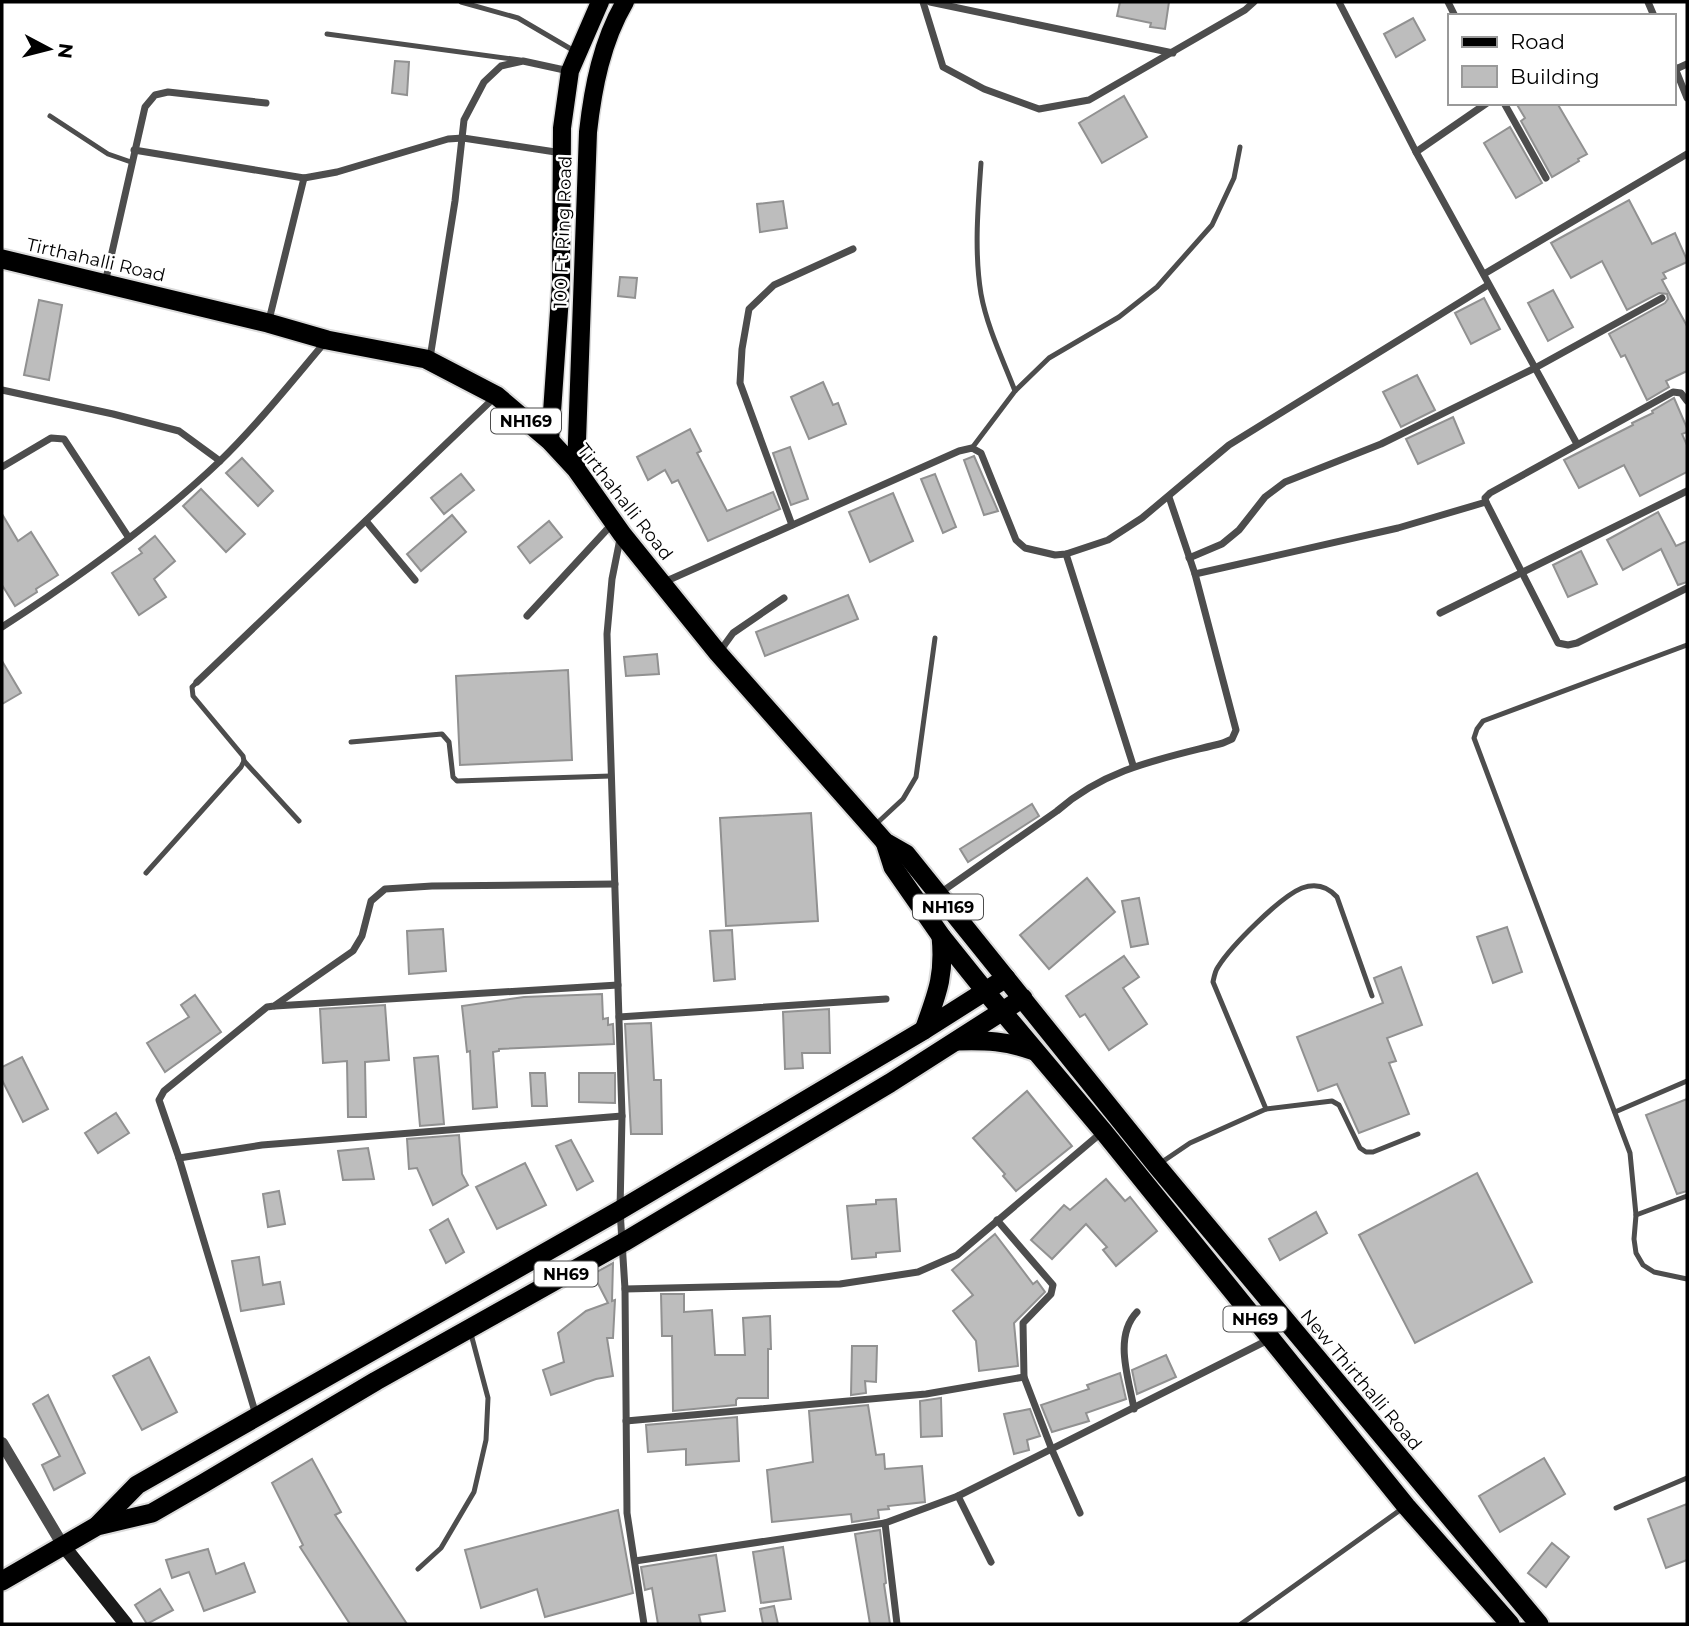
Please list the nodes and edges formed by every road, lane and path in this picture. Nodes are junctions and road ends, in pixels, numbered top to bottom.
1 (461, 2) edge
2 (600, 2) edge
3 (625, 2) edge
4 (923, 2) edge
5 (930, 2) edge
6 (1254, 2) edge
7 (1339, 2) edge
8 (327, 34) dead end
9 (577, 53) junction
10 (1174, 53) junction
11 (523, 61) junction
12 (1675, 68) edge
13 (570, 71) junction
14 (1687, 98) edge
15 (266, 103) dead end
16 (1484, 105) edge
17 (1505, 105) edge
18 (50, 116) dead end
19 (463, 138) junction
20 (1240, 147) dead end
21 (134, 150) junction
22 (1416, 152) junction
23 (562, 153) junction
24 (1687, 154) edge
25 (131, 162) junction
26 (981, 163) dead end
27 (304, 178) junction
28 (1546, 178) dead end
29 (853, 249) dead end
30 (2, 259) edge
31 (1483, 274) junction
32 (104, 284) junction
33 (1488, 285) junction
34 (1662, 298) dead end
35 (268, 323) junction
36 (327, 340) junction
37 (430, 361) junction
38 (1535, 368) junction
39 (2, 390) edge
40 (1015, 391) junction
41 (497, 396) junction
42 (1687, 401) edge
43 (550, 441) junction
44 (1577, 444) junction
45 (972, 448) junction
46 (220, 461) junction
47 (2, 467) edge
48 (576, 469) junction
49 (1687, 491) edge
50 (1169, 497) junction
51 (1486, 502) junction
52 (366, 521) junction
53 (792, 524) junction
54 (618, 528) junction
55 (128, 538) junction
56 (1066, 554) junction
57 (1189, 558) junction
58 (1195, 574) junction
59 (1521, 575) junction
60 (415, 580) dead end
61 (662, 583) junction
62 (1687, 588) edge
63 (784, 598) dead end
64 (1440, 613) dead end
65 (527, 616) dead end
66 (2, 626) edge
67 (935, 638) dead end
68 (1687, 645) edge
69 (718, 653) junction
70 (197, 682) joint
71 (351, 742) dead end
72 (244, 761) junction
73 (1133, 765) junction
74 (611, 776) junction
75 (299, 821) dead end
76 (879, 834) junction
77 (146, 873) dead end
78 (615, 884) junction
79 (938, 895) junction
80 (941, 936) junction
81 (1006, 978) junction
82 (618, 985) junction
83 (986, 992) junction
84 (1372, 996) dead end
85 (1023, 998) junction
86 (886, 999) dead end
87 (274, 1006) junction
88 (1002, 1012) junction
89 (619, 1017) junction
90 (924, 1030) junction
91 (956, 1041) junction
92 (1035, 1051) junction
93 (1687, 1081) edge
94 (1266, 1109) junction
95 (1615, 1112) junction
96 (622, 1116) junction
97 (1103, 1131) junction
98 (1418, 1134) dead end
99 (179, 1158) junction
100 (1157, 1166) junction
101 (1687, 1196) edge
102 (620, 1210) junction
103 (1636, 1215) junction
104 (998, 1220) junction
105 (624, 1242) junction
106 (1687, 1279) edge
107 (625, 1289) junction
108 (1137, 1312) dead end
109 (470, 1328) junction
110 (1270, 1339) junction
111 (1024, 1377) junction
112 (1134, 1409) junction
113 (256, 1416) junction
114 (626, 1422) junction
115 (2, 1443) edge
116 (1052, 1450) junction
117 (1687, 1478) edge
118 (958, 1496) junction
119 (1406, 1506) junction
120 (1616, 1508) dead end
121 (1080, 1513) dead end
122 (885, 1523) junction
123 (97, 1526) junction
124 (62, 1544) junction
125 (635, 1561) junction
126 (990, 1562) dead end
127 (418, 1569) dead end
128 (2, 1581) edge
129 (126, 1624) edge
130 (644, 1624) edge
131 (897, 1624) edge
132 (1241, 1624) edge
133 (1510, 1624) edge
134 (1539, 1624) edge

1 - 9 lane
2 - 9 main road, 100 Ft Ring Road
3 - 48 main road, 100 Ft Ring Road
4 - 10 street
5 - 10 street
6 - 10 street
7 - 22 street
8 - 11 lane
9 - 13 main road, 100 Ft Ring Road
11 - 13 street
11 - 19 street
12 - 14 street
13 - 23 main road, 100 Ft Ring Road
15 - 21 street
16 - 22 street
17 - 28 street
18 - 25 lane
19 - 23 street
19 - 27 street
19 - 37 street
20 - 40 lane
21 - 25 street
21 - 27 street
22 - 31 street
23 - 43 main road, 100 Ft Ring Road
24 - 31 street
25 - 32 street
26 - 40 lane
27 - 35 street
29 - 53 street
30 - 32 highway, Tirthahalli Road / NH169
31 - 33 street
32 - 35 highway, Tirthahalli Road / NH169
33 - 38 street
33 - 50 street
34 - 38 street
35 - 36 highway, Tirthahalli Road / NH169
36 - 37 highway, Tirthahalli Road / NH169
36 - 46 street
37 - 41 highway, Tirthahalli Road / NH169
38 - 44 street
38 - 57 street
39 - 46 street
40 - 45 lane
41 - 43 highway, Tirthahalli Road / NH169
41 - 52 street
42 - 44 street
43 - 48 highway, Tirthahalli Road / NH169
44 - 51 street
45 - 53 street
45 - 56 street
46 - 55 street
47 - 55 street
48 - 54 highway, Tirthahalli Road / NH169
49 - 59 street
50 - 56 street
50 - 57 street
51 - 58 street
51 - 59 street
52 - 60 street
52 - 70 street
53 - 61 street
54 - 61 highway, Tirthahalli Road / NH169
54 - 65 street
54 - 74 street
55 - 66 street
56 - 73 street
57 - 58 street
58 - 73 street
59 - 62 street
59 - 64 street
61 - 69 highway, Tirthahalli Road / NH169
63 - 69 street
67 - 76 lane
68 - 95 lane
69 - 76 highway, Tirthahalli Road / NH169
70 - 72 lane
71 - 74 lane
72 - 75 lane
72 - 77 lane
73 - 79 street
74 - 78 street
76 - 79 highway, Tirthahalli Road / NH169
76 - 80 highway, NH169
78 - 82 street
78 - 87 street
79 - 81 highway, Tirthahalli Road / NH169
80 - 83 highway, NH169
80 - 90 highway
81 - 83 highway, NH69
81 - 85 highway, Tirthahalli Road / NH69
82 - 87 street
82 - 89 street
83 - 88 highway, NH69
83 - 90 highway, NH69
84 - 94 lane
85 - 88 highway, NH69
85 - 100 highway, New Thirthalli Road / NH69
86 - 89 street
87 - 99 street
88 - 91 highway, NH69
88 - 92 highway, NH69
89 - 96 street
90 - 102 highway, NH69
91 - 92 highway
91 - 105 highway, NH69
92 - 97 highway, NH69
93 - 95 lane
94 - 98 lane
94 - 100 lane
95 - 103 lane
96 - 99 street
96 - 102 street
97 - 104 street
97 - 110 highway, NH69
99 - 113 street
100 - 134 highway, New Thirthalli Road / NH69
101 - 103 lane
102 - 105 street
102 - 113 highway, NH69
103 - 106 lane
104 - 107 street
104 - 111 street
105 - 107 street
105 - 109 highway, NH69
107 - 114 street
108 - 112 street
109 - 123 highway, NH69
109 - 127 lane
110 - 112 street
110 - 119 highway, NH69
111 - 114 street
111 - 116 street
112 - 116 street
113 - 123 highway, NH69
114 - 125 street
115 - 124 street
116 - 118 street
116 - 121 street
117 - 120 lane
118 - 122 street
118 - 126 street
119 - 132 lane
119 - 133 highway, NH69
122 - 125 street
122 - 131 street
123 - 124 highway, NH69
124 - 128 highway, NH69
124 - 129 main road
125 - 130 street

